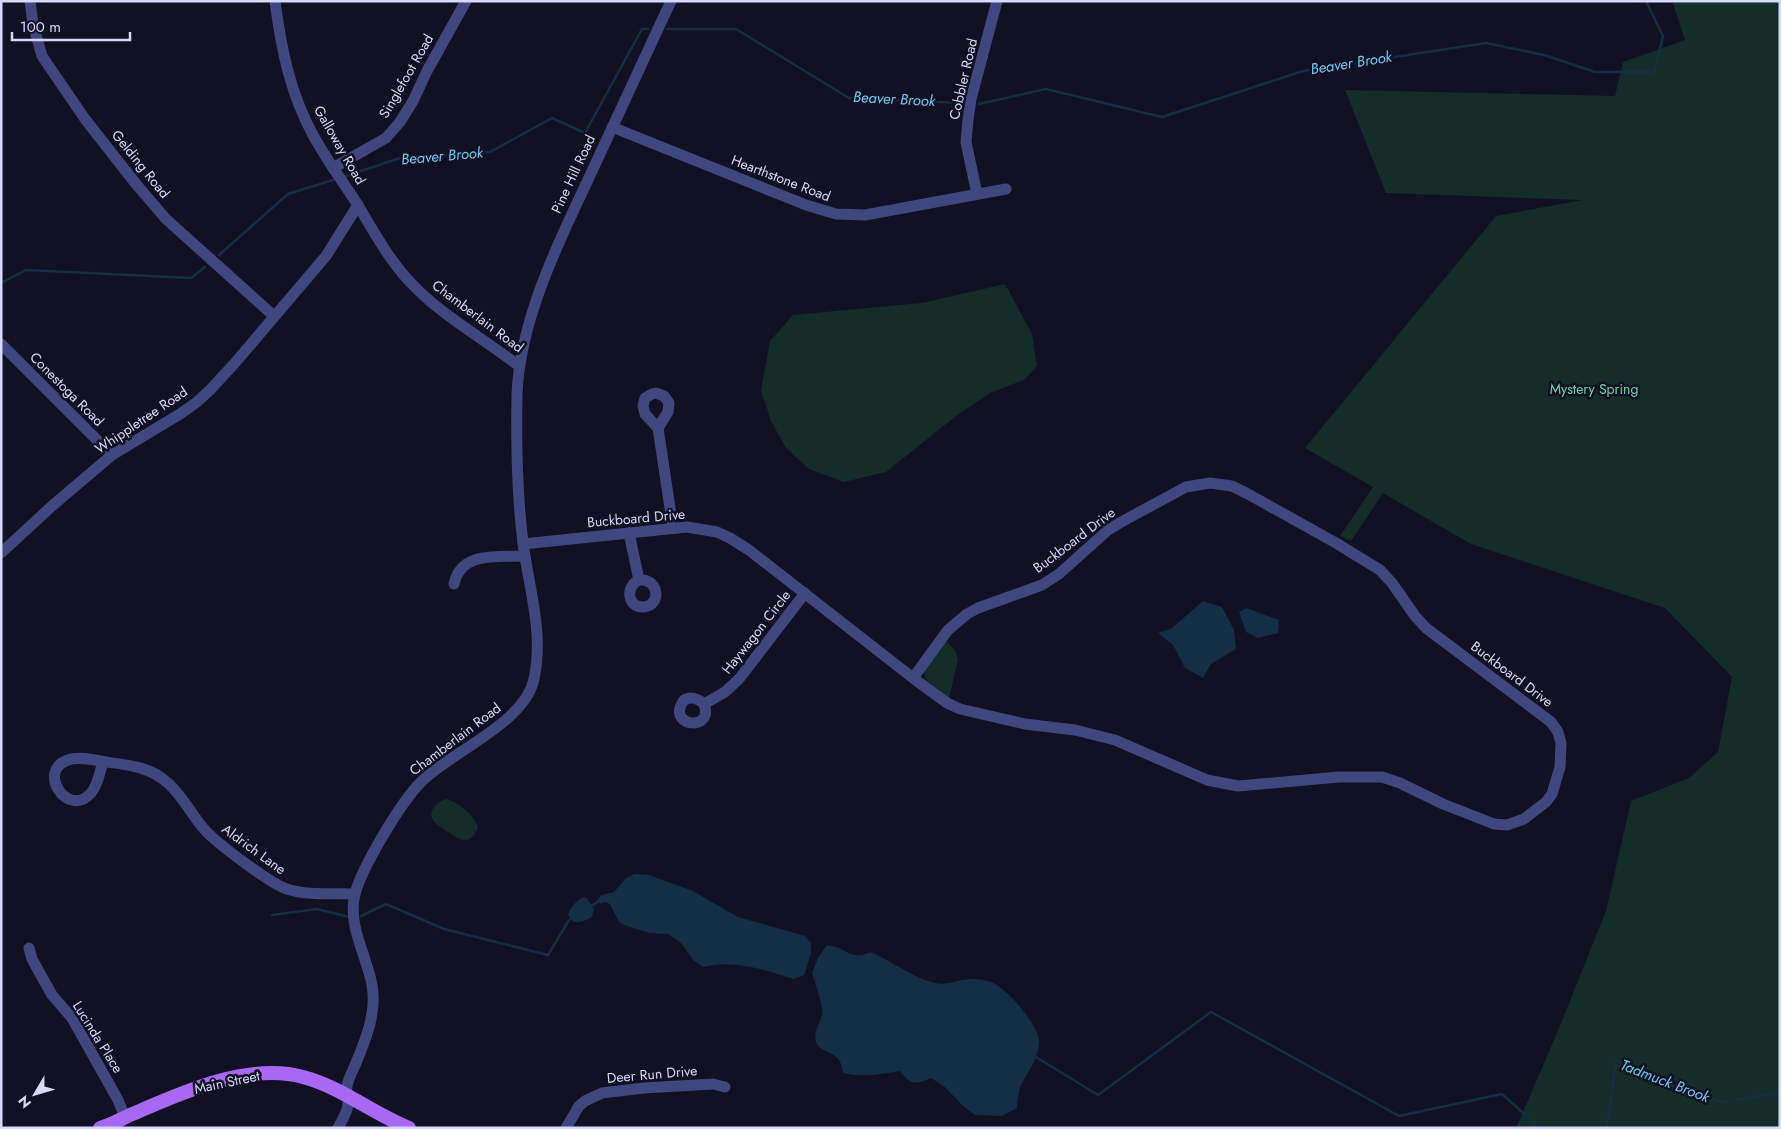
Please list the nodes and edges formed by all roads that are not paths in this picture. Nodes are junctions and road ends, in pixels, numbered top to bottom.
1 (30, 1) edge
2 (275, 1) edge
3 (466, 1) edge
4 (671, 1) edge
5 (997, 1) edge
6 (612, 126) junction
7 (333, 168) junction
8 (1006, 189) dead end
9 (976, 194) junction
10 (358, 205) junction
11 (396, 266) joint
12 (274, 316) junction
13 (1, 344) edge
14 (519, 366) junction
15 (658, 428) dead end
16 (112, 455) junction
17 (673, 528) junction
18 (629, 533) junction
19 (524, 550) junction
20 (1, 553) edge
21 (639, 580) dead end
22 (454, 584) dead end
23 (805, 593) junction
24 (913, 678) junction
25 (704, 704) dead end
26 (103, 762) junction
27 (355, 894) junction
28 (29, 948) dead end
29 (725, 1087) dead end
30 (348, 1096) junction
31 (125, 1117) junction
32 (100, 1128) edge
33 (338, 1128) edge
34 (409, 1128) edge
35 (566, 1128) edge

1 - 12 street, Gelding Road
2 - 7 street, Galloway Road
3 - 7 street, Singlefoot Road
4 - 6 street, Pine Hill Road
5 - 9 street, Cobbler Road
6 - 9 street, Hearthstone Road
6 - 14 street, Pine Hill Road
7 - 10 street, Galloway Road
8 - 9 street, Hearthstone Road
10 - 11 street, Galloway Road
10 - 12 street, Whippletree Road
11 - 14 street, Chamberlain Road
12 - 16 street, Whippletree Road
13 - 16 street, Conestoga Road
14 - 19 street, Chamberlain Road
15 - 17 street
16 - 20 street, Whippletree Road
17 - 18 street, Buckboard Drive
17 - 23 street, Buckboard Drive
18 - 19 street, Buckboard Drive
18 - 21 street
19 - 22 street, Buckboard Drive
19 - 27 street, Chamberlain Road
23 - 24 street, Buckboard Drive
23 - 25 street, Haywagon Circle
24 - 24 street, Buckboard Drive
26 - 26 street, Aldrich Lane
26 - 27 street, Aldrich Lane
27 - 30 street, Chamberlain Road
28 - 31 street, Lucinda Place
29 - 35 street, Deer Run Drive
30 - 31 main road, Main Street
30 - 33 street, Chamberlain Road
30 - 34 main road, Main Street
31 - 32 main road, Main Street

